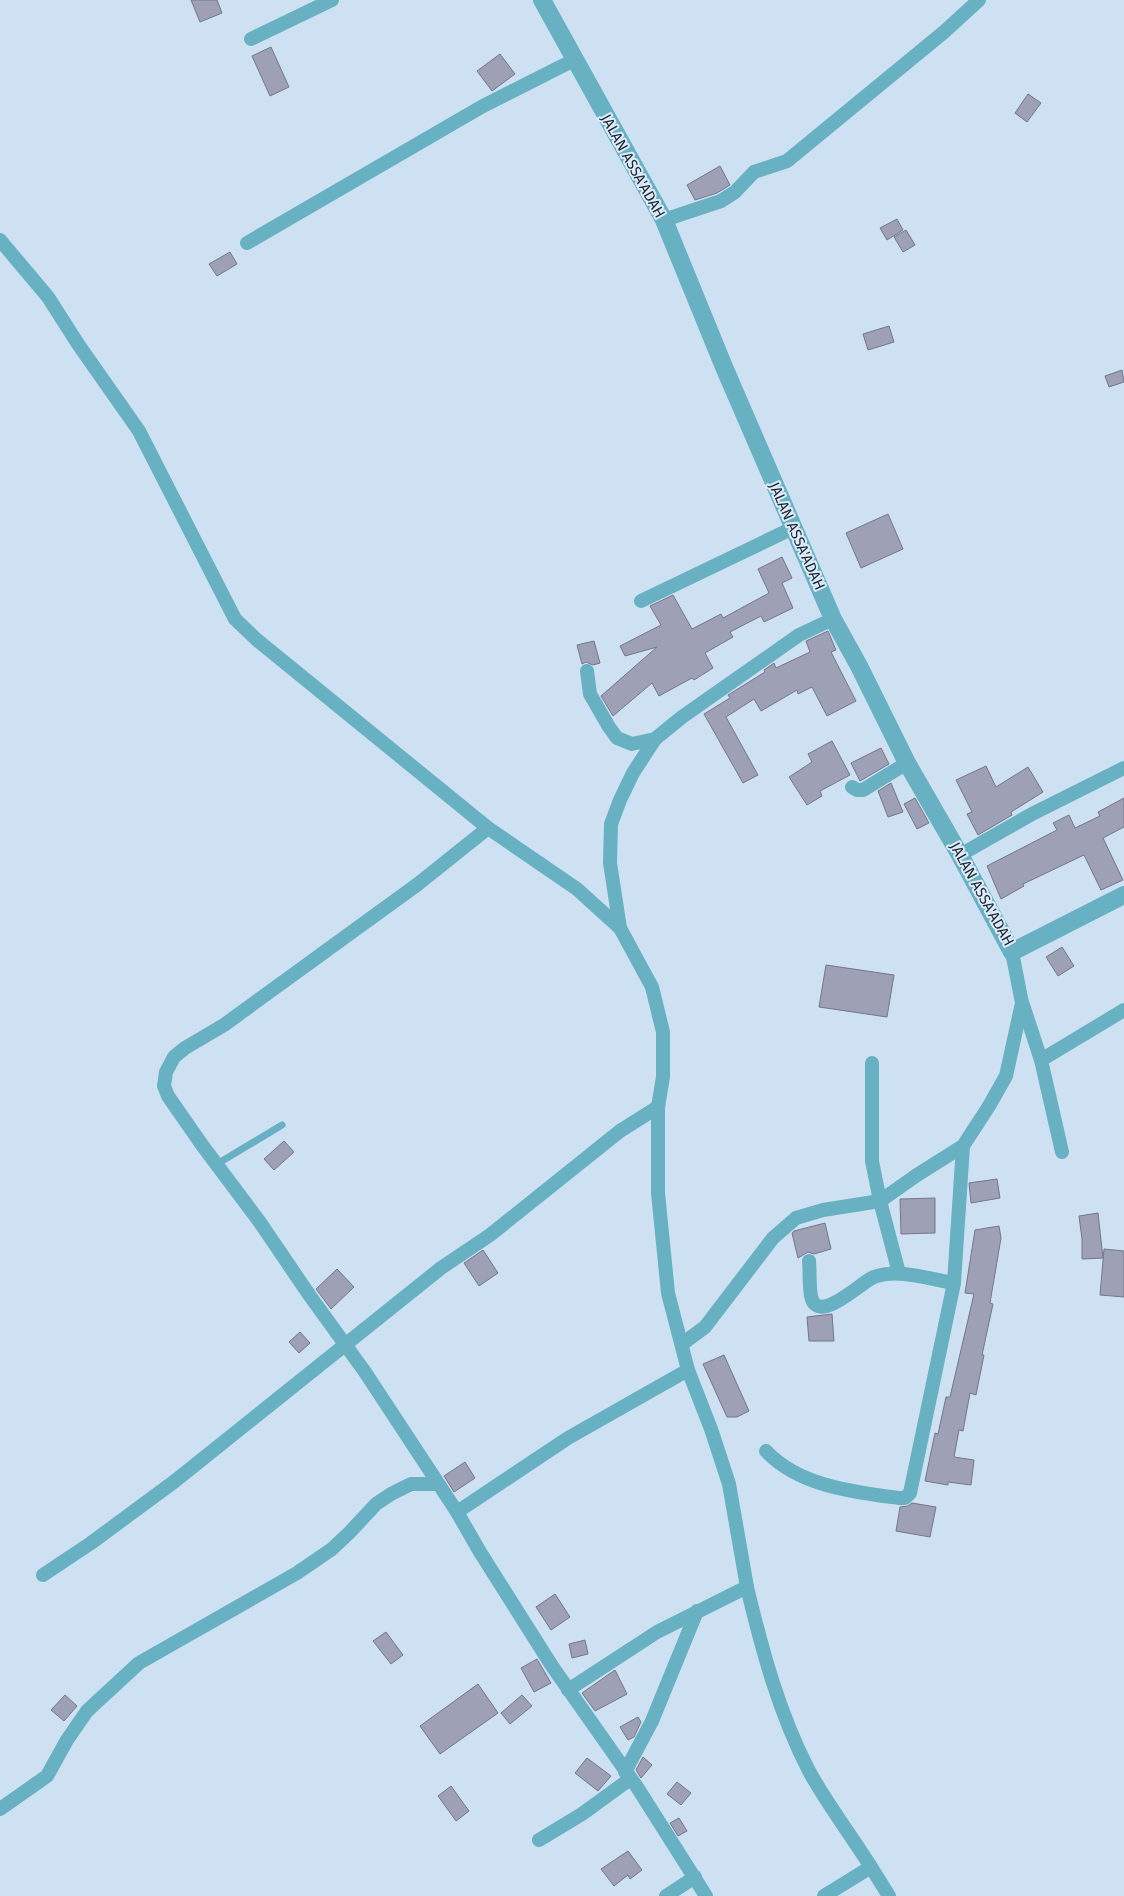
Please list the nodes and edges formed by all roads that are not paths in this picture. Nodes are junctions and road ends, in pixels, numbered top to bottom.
1 (332, 0) edge
2 (542, 0) edge
3 (979, 0) edge
4 (251, 39) dead end
5 (574, 60) junction
6 (664, 220) junction
7 (0, 240) edge
8 (247, 243) dead end
9 (793, 528) junction
10 (641, 601) dead end
11 (833, 618) junction
12 (587, 671) dead end
13 (655, 739) junction
14 (907, 763) junction
15 (1124, 768) edge
16 (852, 787) dead end
17 (488, 828) junction
18 (960, 854) junction
19 (1124, 895) edge
20 (620, 928) junction
21 (1012, 952) junction
22 (1022, 1003) junction
23 (1124, 1010) edge
24 (1041, 1060) junction
25 (872, 1063) dead end
26 (658, 1107) junction
27 (282, 1125) dead end
28 (963, 1146) junction
29 (1062, 1152) dead end
30 (217, 1164) junction
31 (880, 1201) junction
32 (809, 1261) dead end
33 (899, 1273) junction
34 (954, 1283) junction
35 (682, 1344) junction
36 (346, 1346) junction
37 (688, 1370) junction
38 (766, 1451) dead end
39 (438, 1484) junction
40 (457, 1512) junction
41 (43, 1575) dead end
42 (747, 1587) junction
43 (697, 1611) junction
44 (568, 1690) junction
45 (628, 1776) junction
46 (0, 1809) edge
47 (539, 1840) dead end
48 (871, 1867) junction
49 (695, 1877) junction
50 (666, 1896) edge
51 (706, 1896) edge
52 (824, 1896) edge
53 (889, 1896) edge

1 - 4 street
2 - 5 street, JALAN ASSA'ADAH
3 - 6 street
5 - 6 street, JALAN ASSA'ADAH
5 - 8 street
6 - 9 street, JALAN ASSA'ADAH
7 - 17 street
9 - 10 street
9 - 11 street, JALAN ASSA'ADAH
11 - 13 street
11 - 14 street, JALAN ASSA'ADAH
12 - 13 street
13 - 20 street
14 - 16 street
14 - 18 street, JALAN ASSA'ADAH
15 - 18 street
17 - 20 street
17 - 30 street
18 - 21 street, JALAN ASSA'ADAH
19 - 21 street, JALAN ASSA'ADAH
20 - 26 street
21 - 22 street
22 - 24 street
22 - 28 street
23 - 24 street
24 - 29 street
25 - 31 street
26 - 35 street
26 - 36 street
27 - 30 lane
28 - 31 street
28 - 34 street
30 - 36 street
31 - 33 street
31 - 35 street
32 - 33 street
33 - 34 street
34 - 38 street
35 - 37 street
36 - 39 street
36 - 41 street
37 - 40 street
37 - 42 street
39 - 40 street
39 - 46 street
40 - 44 street
42 - 43 street
42 - 48 street
43 - 44 street
43 - 45 street
44 - 45 street
45 - 47 street
45 - 49 street
48 - 52 street
48 - 53 street
49 - 50 street
49 - 51 street

